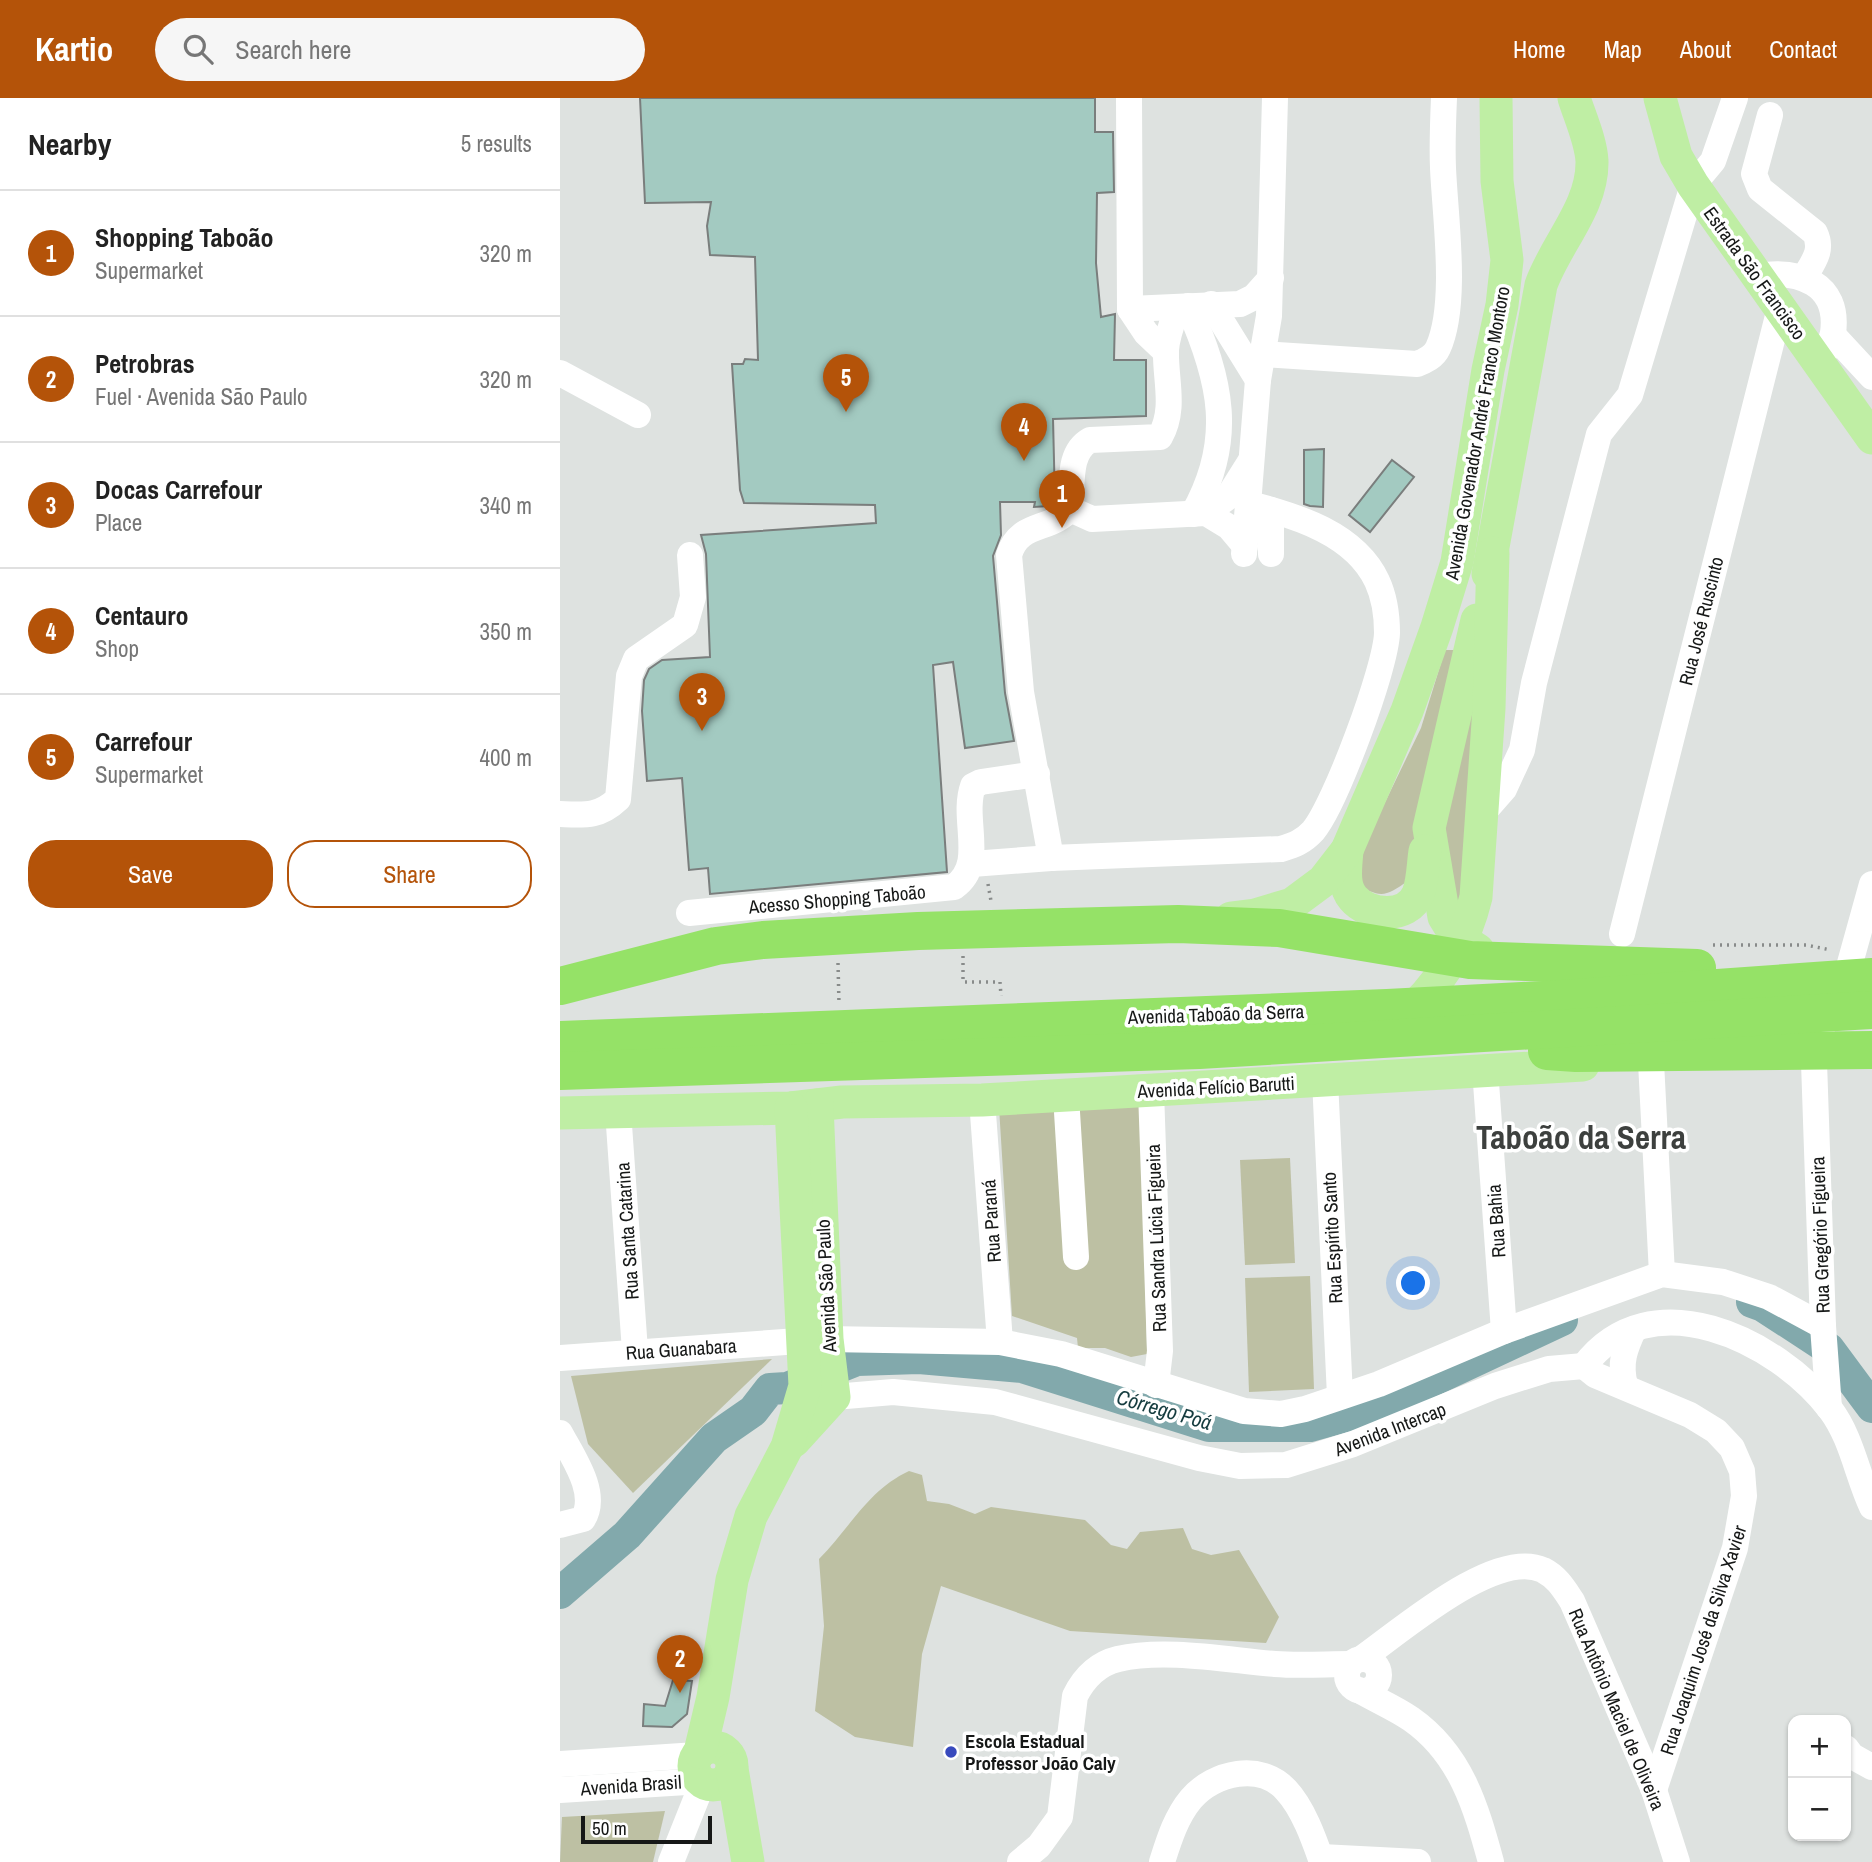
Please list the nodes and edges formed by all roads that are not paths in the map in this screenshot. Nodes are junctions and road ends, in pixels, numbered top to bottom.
1 (1129, 98) edge
2 (1275, 98) edge
3 (1444, 98) edge
4 (1496, 98) edge
5 (1520, 98) edge
6 (1556, 98) edge
7 (1660, 98) edge
8 (1735, 98) edge
9 (1577, 109) edge
10 (1770, 115) dead end
11 (1495, 139) junction
12 (1693, 186) junction
13 (1757, 276) junction
14 (1805, 276) junction
15 (1271, 278) junction
16 (1192, 306) junction
17 (1780, 308) junction
18 (1130, 309) junction
19 (1826, 349) junction
20 (1166, 352) junction
21 (1262, 354) junction
22 (560, 373) edge
23 (1872, 377) edge
24 (1258, 380) junction
25 (638, 415) dead end
26 (1872, 438) edge
27 (1595, 447) junction
28 (1254, 454) junction
29 (1260, 507) junction
30 (1070, 509) junction
31 (1200, 514) junction
32 (1493, 553) junction
33 (1270, 554) dead end
34 (690, 555) dead end
35 (1488, 731) junction
36 (1037, 774) junction
37 (1483, 813) junction
38 (573, 815) edge
39 (1429, 828) junction
40 (1347, 850) junction
41 (1051, 858) junction
42 (972, 864) junction
43 (1872, 884) edge
44 (689, 913) dead end
45 (1178, 924) junction
46 (1622, 934) dead end
47 (828, 937) junction
48 (1510, 961) junction
49 (1849, 980) edge
50 (1803, 981) junction
51 (560, 986) edge
52 (1872, 1010) edge
53 (560, 1015) edge
54 (1459, 1035) junction
55 (560, 1040) edge
56 (1872, 1050) edge
57 (1816, 1055) junction
58 (1872, 1060) edge
59 (1651, 1062) junction
60 (1485, 1069) junction
61 (560, 1071) edge
62 (1325, 1080) junction
63 (980, 1086) junction
64 (1151, 1091) junction
65 (1066, 1096) junction
66 (816, 1105) junction
67 (618, 1111) junction
68 (560, 1114) edge
69 (1076, 1256) dead end
70 (1662, 1274) junction
71 (1634, 1329) junction
72 (1504, 1331) junction
73 (1824, 1334) junction
74 (1000, 1342) junction
75 (816, 1344) junction
76 (635, 1351) junction
77 (572, 1358) edge
78 (1584, 1366) junction
79 (1531, 1375) junction
80 (560, 1376) edge
81 (1156, 1385) junction
82 (1625, 1385) junction
83 (815, 1391) junction
84 (1340, 1396) junction
85 (1829, 1399) junction
86 (560, 1433) edge
87 (1872, 1507) edge
88 (561, 1525) edge
89 (1364, 1675) junction
90 (1851, 1755) edge
91 (560, 1764) edge
92 (1872, 1767) edge
93 (709, 1773) junction
94 (560, 1790) edge
95 (1654, 1790) junction
96 (1322, 1860) edge
97 (671, 1862) edge
98 (748, 1862) edge
99 (1020, 1862) edge
100 (1162, 1862) edge
101 (1418, 1862) edge
102 (1491, 1862) edge
103 (1677, 1862) edge

1 - 18 street
2 - 15 street
3 - 21 street
4 - 11 main road, Avenida Govenador André Franco Montoro
5 - 11 main road
6 - 9 main road
7 - 12 main road, Estrada São Francisco
8 - 12 street
9 - 32 main road, Avenida Govenador André Franco Montoro
10 - 14 street
11 - 40 main road, Avenida Govenador André Franco Montoro
12 - 13 main road, Estrada São Francisco
12 - 27 street
13 - 14 street
13 - 17 main road, Estrada São Francisco
14 - 19 street
15 - 16 street
15 - 21 street
16 - 18 street
16 - 20 street
16 - 24 street
16 - 31 street
17 - 19 main road, Estrada São Francisco
17 - 46 street, Rua José Ruscinto
18 - 20 street
19 - 23 street
19 - 26 main road, Estrada São Francisco
20 - 30 street
21 - 24 street
22 - 25 street
24 - 28 street
27 - 35 street
27 - 37 street
28 - 29 street
28 - 31 street
29 - 31 street
29 - 33 street
29 - 41 street
30 - 31 street
30 - 36 street
32 - 35 main road
32 - 39 main road, Avenida Govenador André Franco Montoro
34 - 38 street
35 - 37 main road
36 - 41 street
36 - 42 street
37 - 63 main road
39 - 40 main road
39 - 48 main road, Avenida Govenador André Franco Montoro
40 - 45 main road, Avenida Govenador André Franco Montoro
41 - 42 street
42 - 44 street, Acesso Shopping Taboão
43 - 49 street
45 - 47 highway
45 - 48 highway
47 - 51 highway
47 - 53 highway
48 - 50 highway
49 - 50 highway, Avenida Taboão da Serra
49 - 52 highway, Avenida Taboão da Serra
49 - 54 highway, Avenida Taboão da Serra
49 - 57 street
50 - 55 highway, Avenida Taboão da Serra
54 - 57 highway
54 - 61 highway, Avenida Taboão da Serra
56 - 57 highway
57 - 58 main road, Avenida Felício Barutti
57 - 59 main road, Avenida Felício Barutti
57 - 73 street, Rua Gregório Figueira
59 - 60 main road, Avenida Felício Barutti
59 - 70 street
60 - 62 main road, Avenida Felício Barutti
60 - 72 street, Rua Bahia
62 - 64 main road, Avenida Felício Barutti
62 - 84 street, Rua Espírito Santo
63 - 65 main road, Avenida Felício Barutti
63 - 66 main road
63 - 74 street, Rua Paraná
64 - 65 main road, Avenida Felício Barutti
64 - 81 street, Rua Sandra Lúcia Figueira
65 - 69 street
66 - 67 main road
66 - 75 main road, Avenida São Paulo
67 - 68 main road
67 - 76 street, Rua Santa Catarina
70 - 72 street
70 - 73 street
71 - 78 street
71 - 82 street
71 - 85 street
72 - 84 street
73 - 85 street, Rua Gregório Figueira
74 - 75 street
74 - 81 street
75 - 76 street, Rua Guanabara
75 - 83 main road, Avenida São Paulo
76 - 77 street, Rua Guanabara
77 - 80 street
78 - 79 street, Avenida Intercap
78 - 82 street, Rua Joaquim José da Silva Xavier
79 - 82 street
79 - 83 street, Avenida Intercap
81 - 84 street
82 - 95 street, Rua Joaquim José da Silva Xavier
83 - 93 main road
85 - 87 street
86 - 88 street
89 - 95 street, Rua Antônio Maciel de Oliveira
89 - 99 street
89 - 102 street
90 - 92 street
91 - 93 street, Avenida Brasil
93 - 94 street, Avenida Brasil
93 - 97 street
93 - 98 main road
95 - 103 street, Rua Antônio Maciel de Oliveira
96 - 100 street
96 - 101 street

